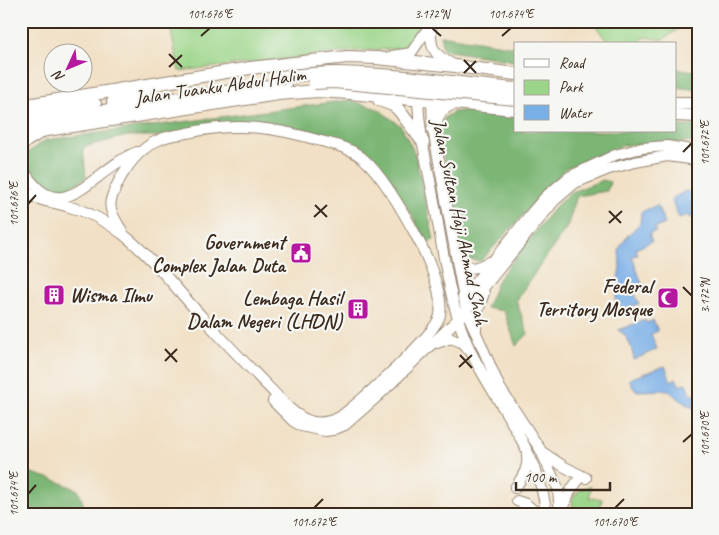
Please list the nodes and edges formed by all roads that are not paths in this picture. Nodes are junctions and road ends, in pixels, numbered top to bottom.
1 (432, 23) edge
2 (376, 62) junction
3 (456, 66) junction
4 (250, 68) junction
5 (514, 74) edge
6 (470, 75) junction
7 (282, 80) junction
8 (428, 81) junction
9 (514, 81) edge
10 (262, 87) junction
11 (514, 89) edge
12 (350, 92) junction
13 (374, 95) junction
14 (418, 99) junction
15 (514, 99) edge
16 (432, 100) junction
17 (453, 103) junction
18 (677, 103) edge
19 (698, 103) edge
20 (472, 104) junction
21 (109, 105) junction
22 (22, 109) edge
23 (514, 109) edge
24 (55, 110) joint
25 (676, 116) edge
26 (695, 116) edge
27 (126, 118) junction
28 (21, 125) edge
29 (433, 129) junction
30 (44, 131) junction
31 (21, 134) edge
32 (423, 142) junction
33 (21, 149) edge
34 (698, 151) edge
35 (139, 152) junction
36 (698, 160) edge
37 (21, 166) edge
38 (21, 188) edge
39 (124, 235) junction
40 (456, 256) junction
41 (495, 259) junction
42 (449, 278) junction
43 (487, 285) junction
44 (438, 290) junction
45 (458, 296) junction
46 (466, 310) junction
47 (459, 318) junction
48 (205, 320) junction
49 (476, 334) junction
50 (431, 346) junction
51 (472, 353) junction
52 (527, 449) junction
53 (540, 449) junction
54 (515, 488) dead end
55 (517, 501) dead end
56 (560, 512) edge
57 (538, 514) edge
58 (546, 514) edge

1 - 2 street
1 - 3 street
2 - 3 main road, Jalan Tuanku Abdul Halim
2 - 4 main road, Jalan Tuanku Abdul Halim
2 - 8 main road
2 - 13 main road
3 - 5 main road, Jalan Tuanku Abdul Halim
4 - 21 main road
4 - 22 main road, Jalan Tuanku Abdul Halim
6 - 8 main road
6 - 9 main road
6 - 20 main road
7 - 10 main road, Jalan Tuanku Abdul Halim
7 - 11 main road, Jalan Tuanku Abdul Halim, bridge
7 - 15 main road, Jalan Tuanku Abdul Halim, bridge
7 - 21 main road, Jalan Tuanku Abdul Halim
8 - 14 main road
8 - 16 main road
10 - 21 main road, Jalan Tuanku Abdul Halim
10 - 27 main road
12 - 13 main road, Jalan Tuanku Abdul Halim
12 - 27 main road, Jalan Tuanku Abdul Halim
12 - 32 main road
13 - 14 main road, Jalan Tuanku Abdul Halim
14 - 16 main road, Jalan Tuanku Abdul Halim
14 - 32 street, Jalan Sultan Haji Ahmad Shah
16 - 17 main road, Jalan Tuanku Abdul Halim
16 - 29 street, Jalan Sultan Haji Ahmad Shah
17 - 20 main road, Jalan Tuanku Abdul Halim
17 - 29 main road
18 - 19 main road
20 - 23 main road, Jalan Tuanku Abdul Halim
21 - 24 main road, Jalan Tuanku Abdul Halim
21 - 28 main road, Jalan Tuanku Abdul Halim
22 - 24 highway
25 - 26 main road
27 - 30 main road, Jalan Tuanku Abdul Halim
29 - 40 street, Jalan Sultan Haji Ahmad Shah
30 - 31 main road, Jalan Tuanku Abdul Halim
30 - 33 street
32 - 42 street, Jalan Sultan Haji Ahmad Shah
34 - 41 street
35 - 37 street
35 - 39 street
35 - 44 street
36 - 43 street
38 - 39 street
39 - 48 street
40 - 41 street
40 - 45 street, Jalan Sultan Haji Ahmad Shah
41 - 45 street
42 - 44 street
42 - 45 street, Jalan Sultan Haji Ahmad Shah
43 - 46 street
43 - 49 street
44 - 45 street
44 - 48 street
45 - 46 street, Jalan Sultan Haji Ahmad Shah
45 - 47 street, Jalan Sultan Haji Ahmad Shah
46 - 47 street
46 - 49 street, Jalan Sultan Haji Ahmad Shah
47 - 50 street
47 - 51 street, Jalan Sultan Haji Ahmad Shah
48 - 50 street
49 - 53 street, Jalan Sultan Haji Ahmad Shah
50 - 51 street
51 - 52 street, Jalan Sultan Haji Ahmad Shah
52 - 54 street
52 - 58 street, Jalan Sultan Haji Ahmad Shah
53 - 56 street, Jalan Sultan Haji Ahmad Shah
53 - 56 street
55 - 57 street

